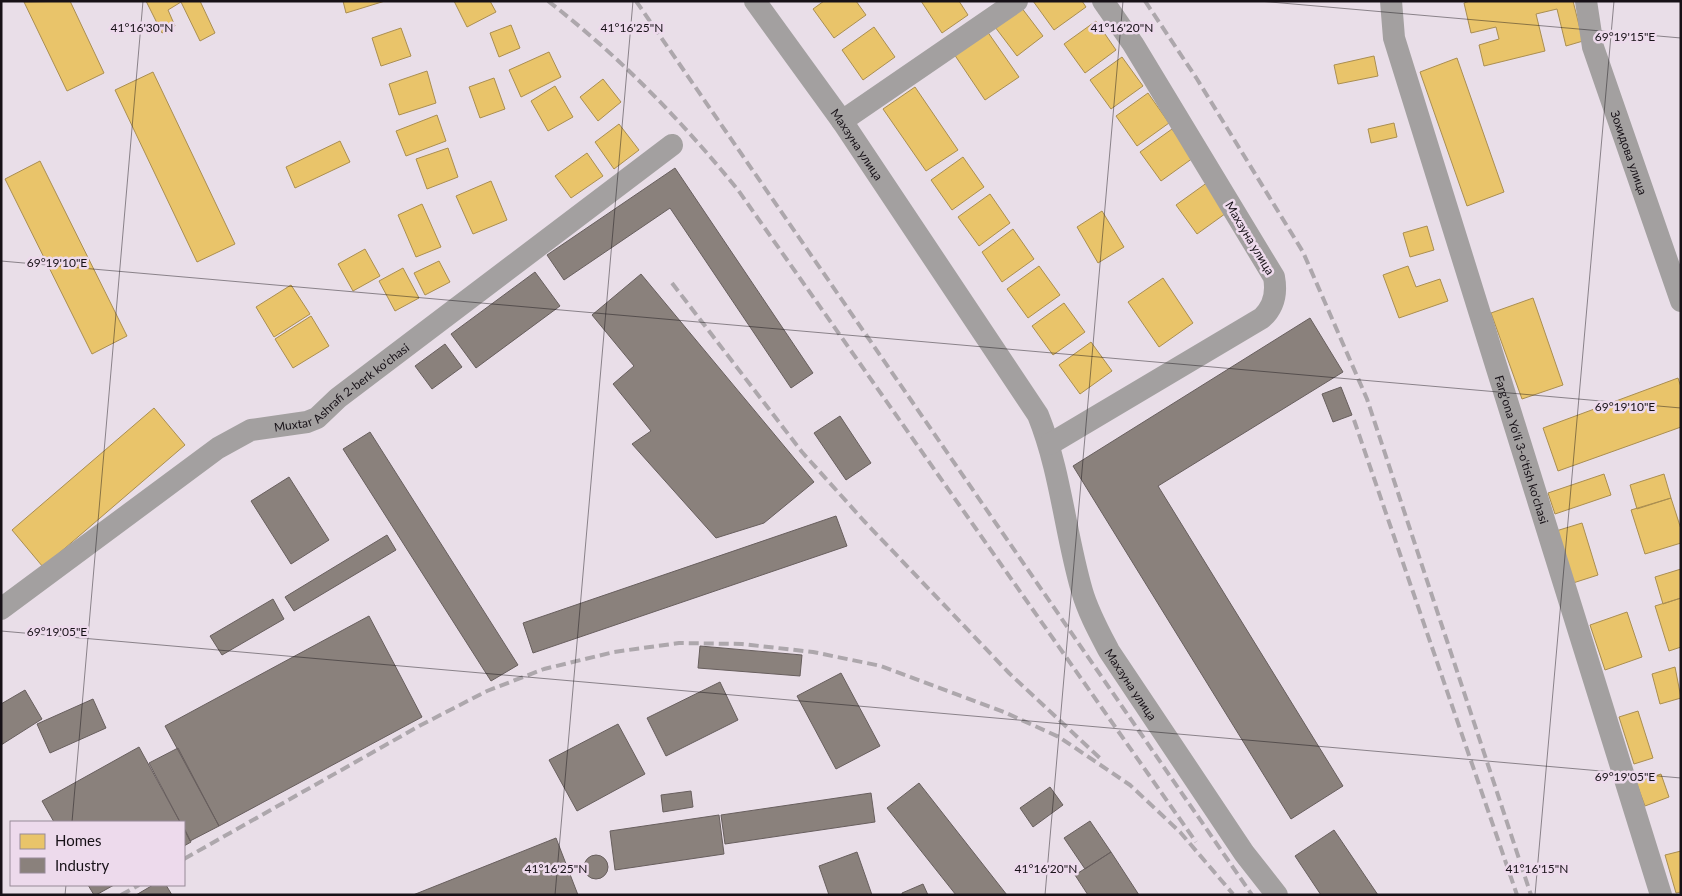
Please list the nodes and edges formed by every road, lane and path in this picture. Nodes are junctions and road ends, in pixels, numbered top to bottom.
1 (755, 1) edge
2 (1017, 1) edge
3 (1103, 1) edge
4 (1391, 1) edge
5 (1592, 3) edge
6 (842, 121) junction
7 (672, 145) dead end
8 (1681, 302) edge
9 (1050, 444) junction
10 (1, 609) edge
11 (1276, 895) edge
12 (1661, 895) edge

1 - 6 street, Махзуна улица
2 - 6 street
3 - 9 street, Махзуна улица
4 - 12 street, Farg'ona Yo'li 3-o'tish ko'chasi
5 - 8 street, Зохидова улица
6 - 9 street, Махзуна улица
7 - 10 street, Muxtar Ashrafi 2-berk ko'chasi
9 - 11 street, Махзуна улица

